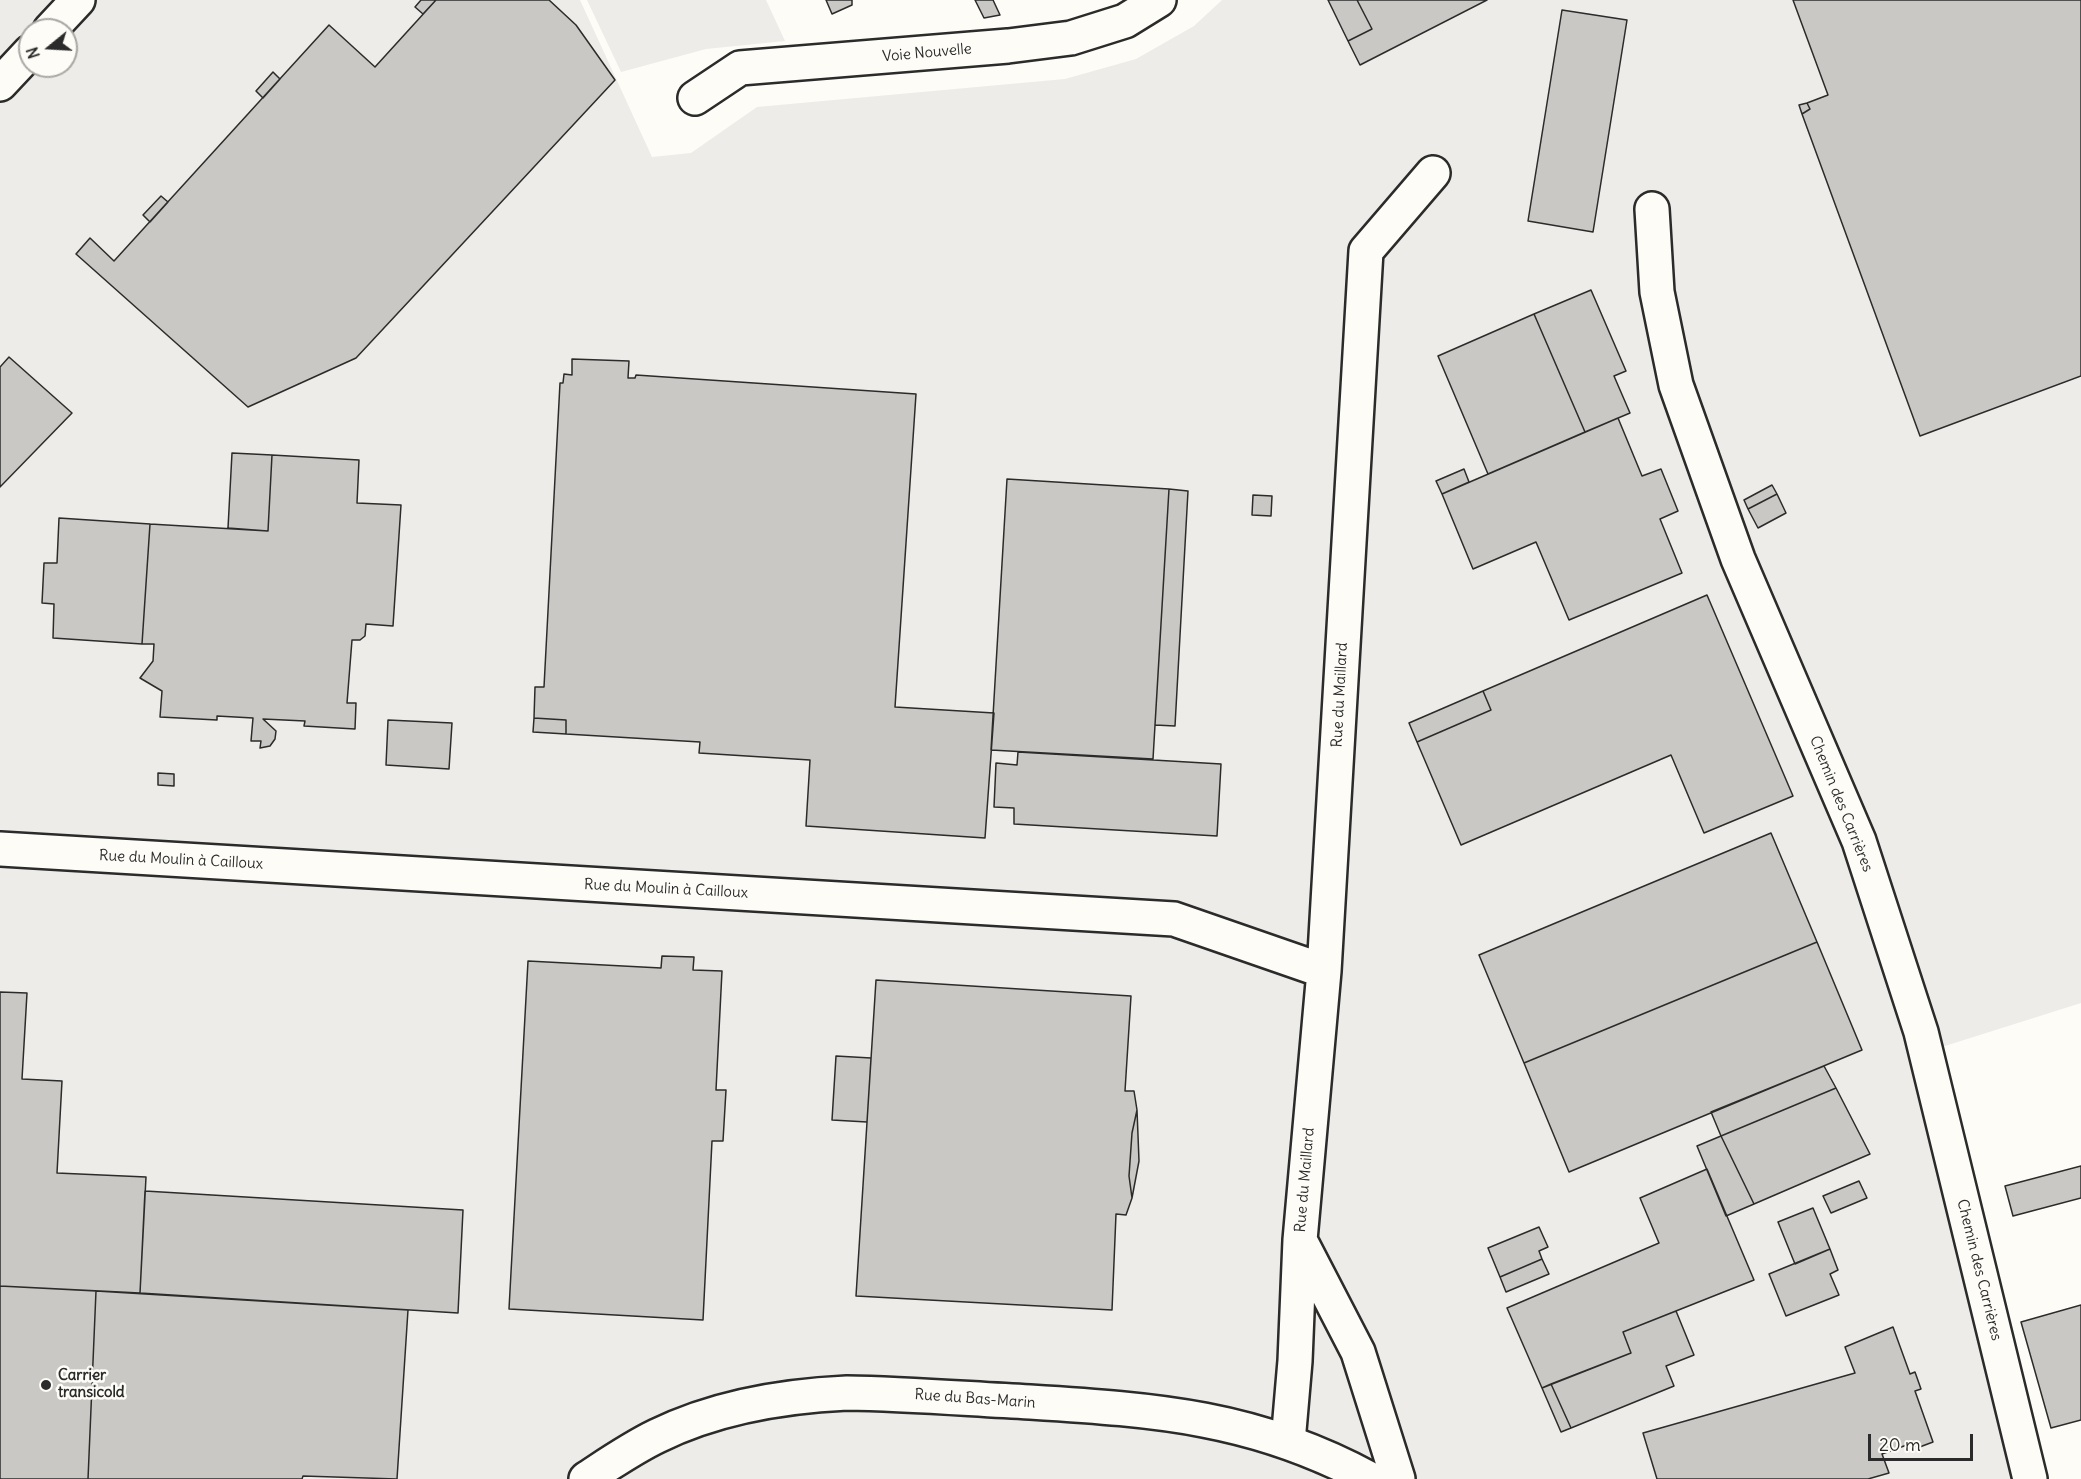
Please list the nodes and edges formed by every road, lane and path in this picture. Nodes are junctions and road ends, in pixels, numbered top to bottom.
1 (78, 0) edge
2 (1159, 0) edge
3 (61, 18) edge
4 (18, 65) edge
5 (0, 84) edge
6 (695, 98) dead end
7 (1433, 173) dead end
8 (1652, 209) dead end
9 (0, 849) edge
10 (1324, 971) junction
11 (1300, 1240) junction
12 (1288, 1442) junction
13 (586, 1479) edge
14 (1370, 1479) edge
15 (1398, 1479) edge
16 (2030, 1479) edge

1 - 3 street
2 - 6 street, Voie Nouvelle
4 - 5 street
7 - 10 street, Rue du Maillard
8 - 16 street, Chemin des Carrières
9 - 10 street, Rue du Moulin à Cailloux
10 - 11 street, Rue du Maillard
11 - 12 street, Rue du Maillard
11 - 15 street, Rue du Maillard
12 - 13 street, Rue du Bas-Marin
12 - 14 street, Rue du Bas-Marin

